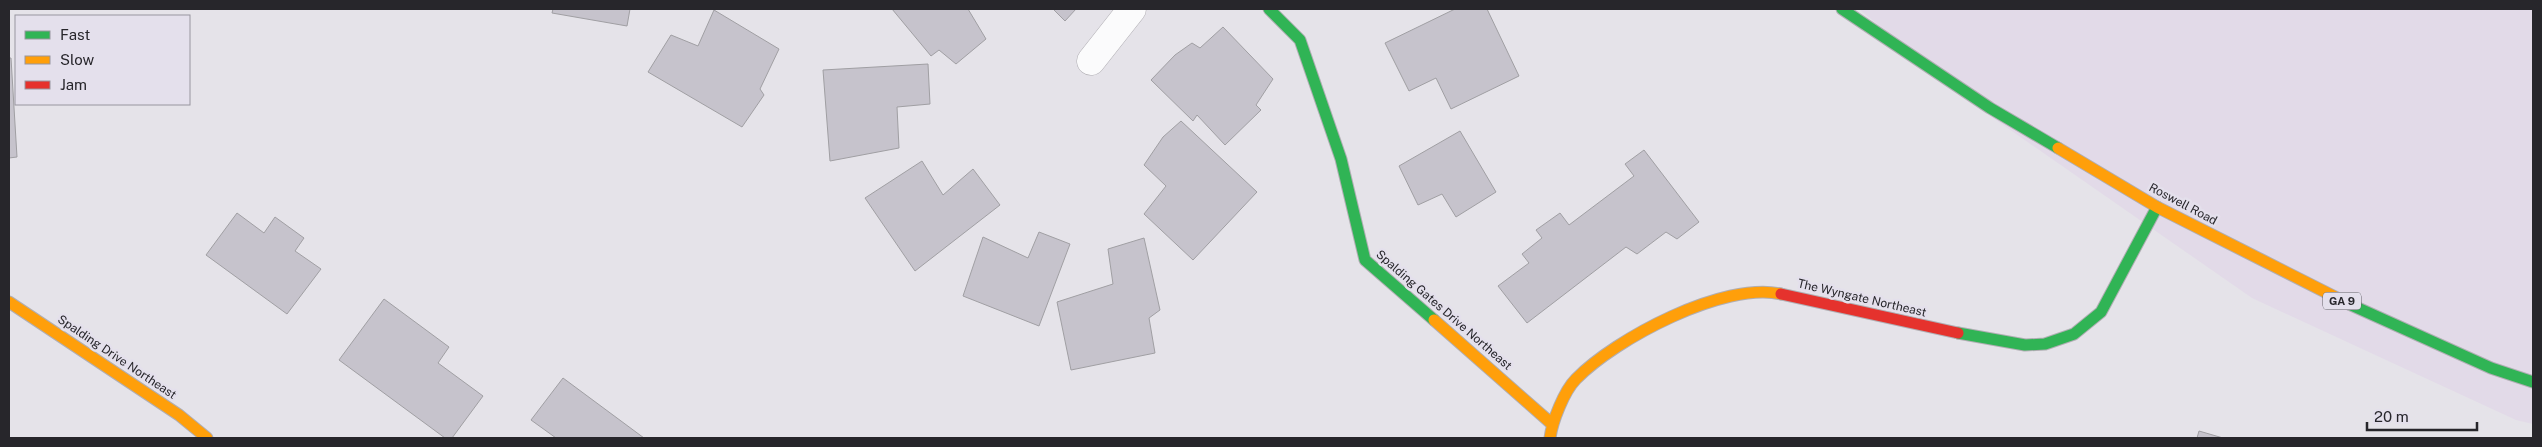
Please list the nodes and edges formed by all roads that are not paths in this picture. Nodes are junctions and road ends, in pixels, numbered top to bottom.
1 (1132, 9) edge
2 (1269, 9) edge
3 (1842, 9) edge
4 (1091, 61) dead end
5 (2157, 207) junction
6 (9, 302) edge
7 (2533, 382) edge
8 (1552, 424) junction
9 (207, 438) edge
10 (1550, 438) edge

1 - 4 street
2 - 8 street, Spalding Gates Drive Northeast
3 - 5 street, Roswell Road / GA 9
5 - 7 street, Roswell Road / GA 9
5 - 8 street, The Wyngate Northeast
6 - 9 street, Spalding Drive Northeast
8 - 10 street, The Wyngate Northeast

